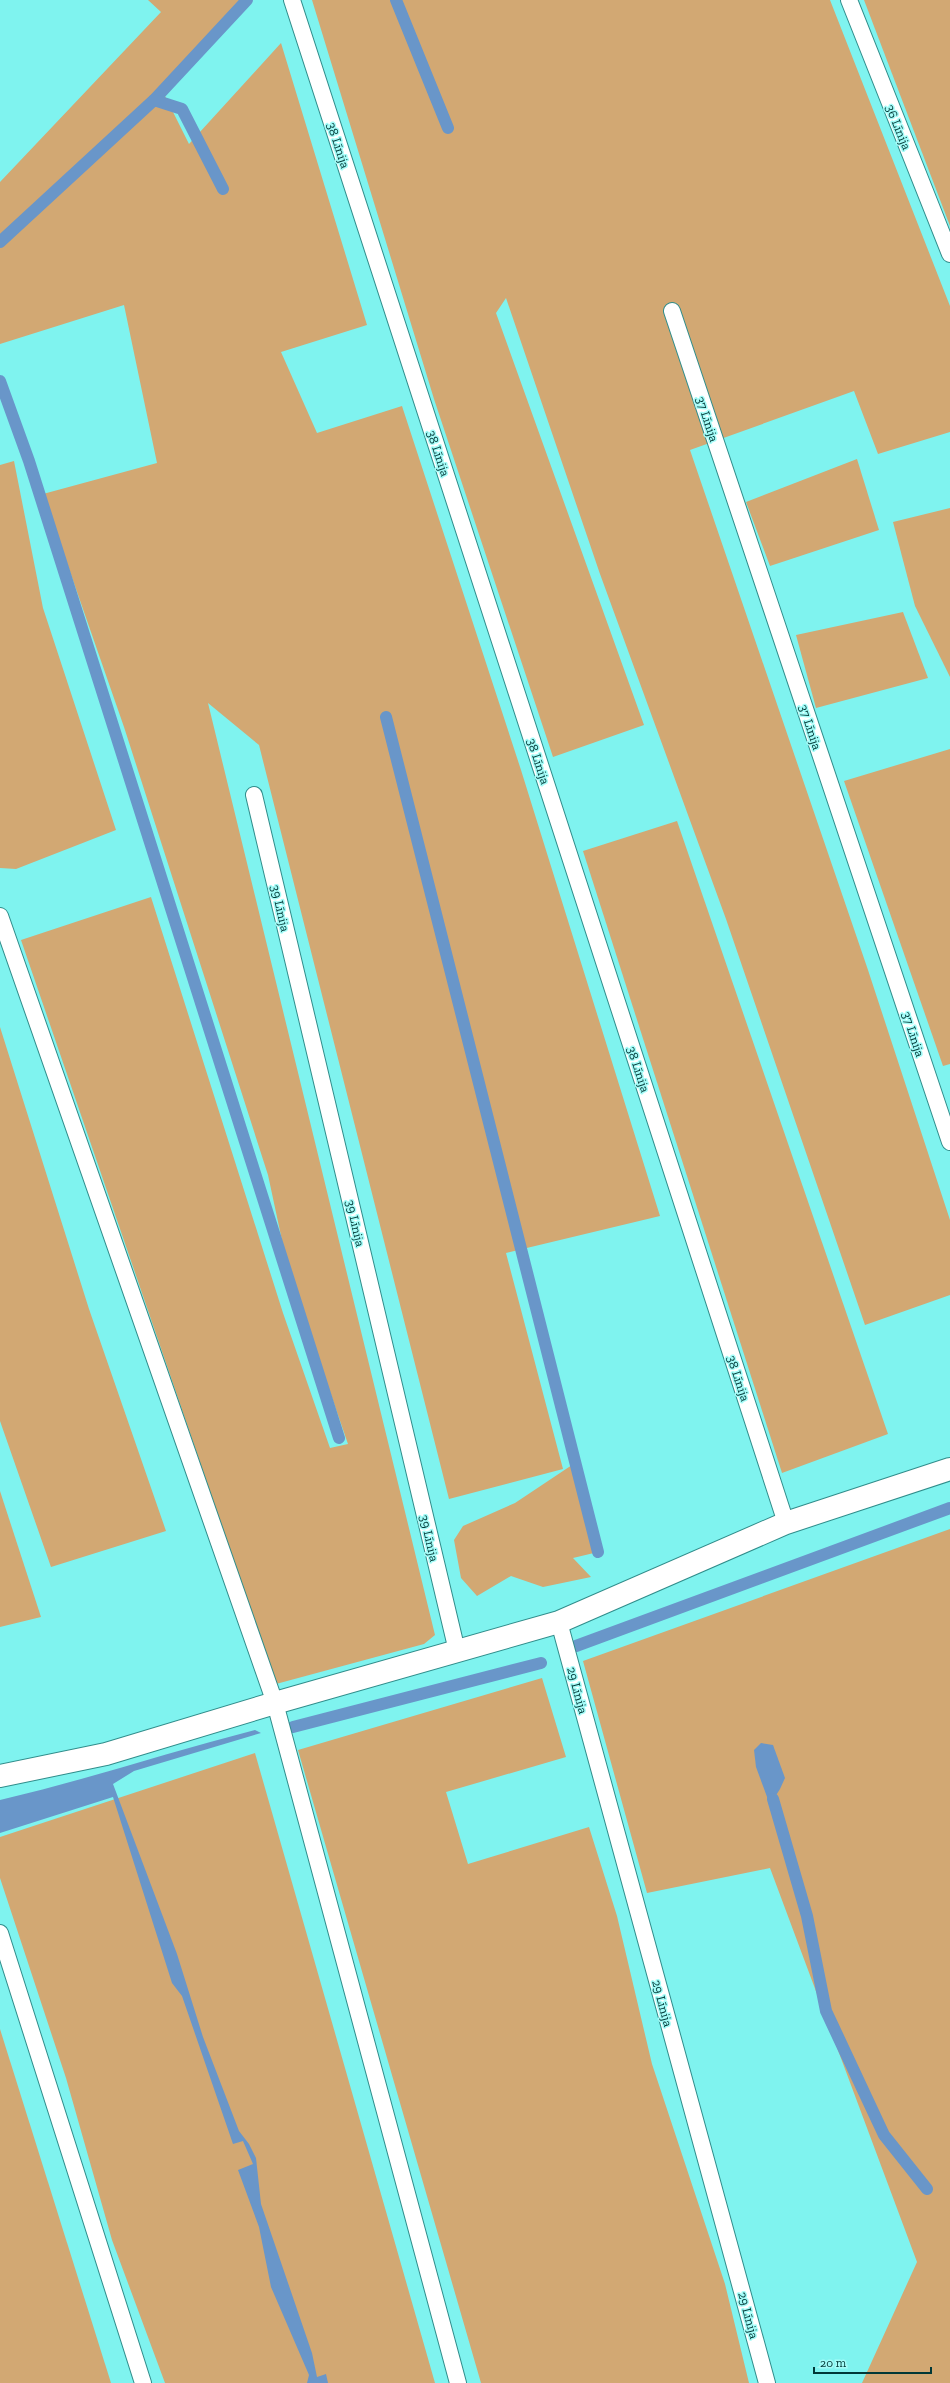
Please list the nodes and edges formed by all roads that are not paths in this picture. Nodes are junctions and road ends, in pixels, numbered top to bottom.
1 (292, 0) edge
2 (848, 0) edge
3 (950, 254) edge
4 (672, 311) dead end
5 (254, 795) dead end
6 (0, 916) edge
7 (950, 1142) edge
8 (950, 1469) edge
9 (786, 1522) junction
10 (559, 1622) junction
11 (457, 1651) junction
12 (275, 1703) junction
13 (0, 1776) edge
14 (0, 1934) edge
15 (143, 2383) edge
16 (458, 2383) edge
17 (767, 2383) edge

1 - 9 lane, 38 Līnija
2 - 3 lane, 36 Līnija
4 - 7 lane, 37 Līnija
5 - 11 lane, 39 Līnija
6 - 12 lane
8 - 9 street
9 - 10 street
10 - 11 street
10 - 17 lane, 29 Līnija
11 - 12 street
12 - 13 street
12 - 16 lane
14 - 15 lane

